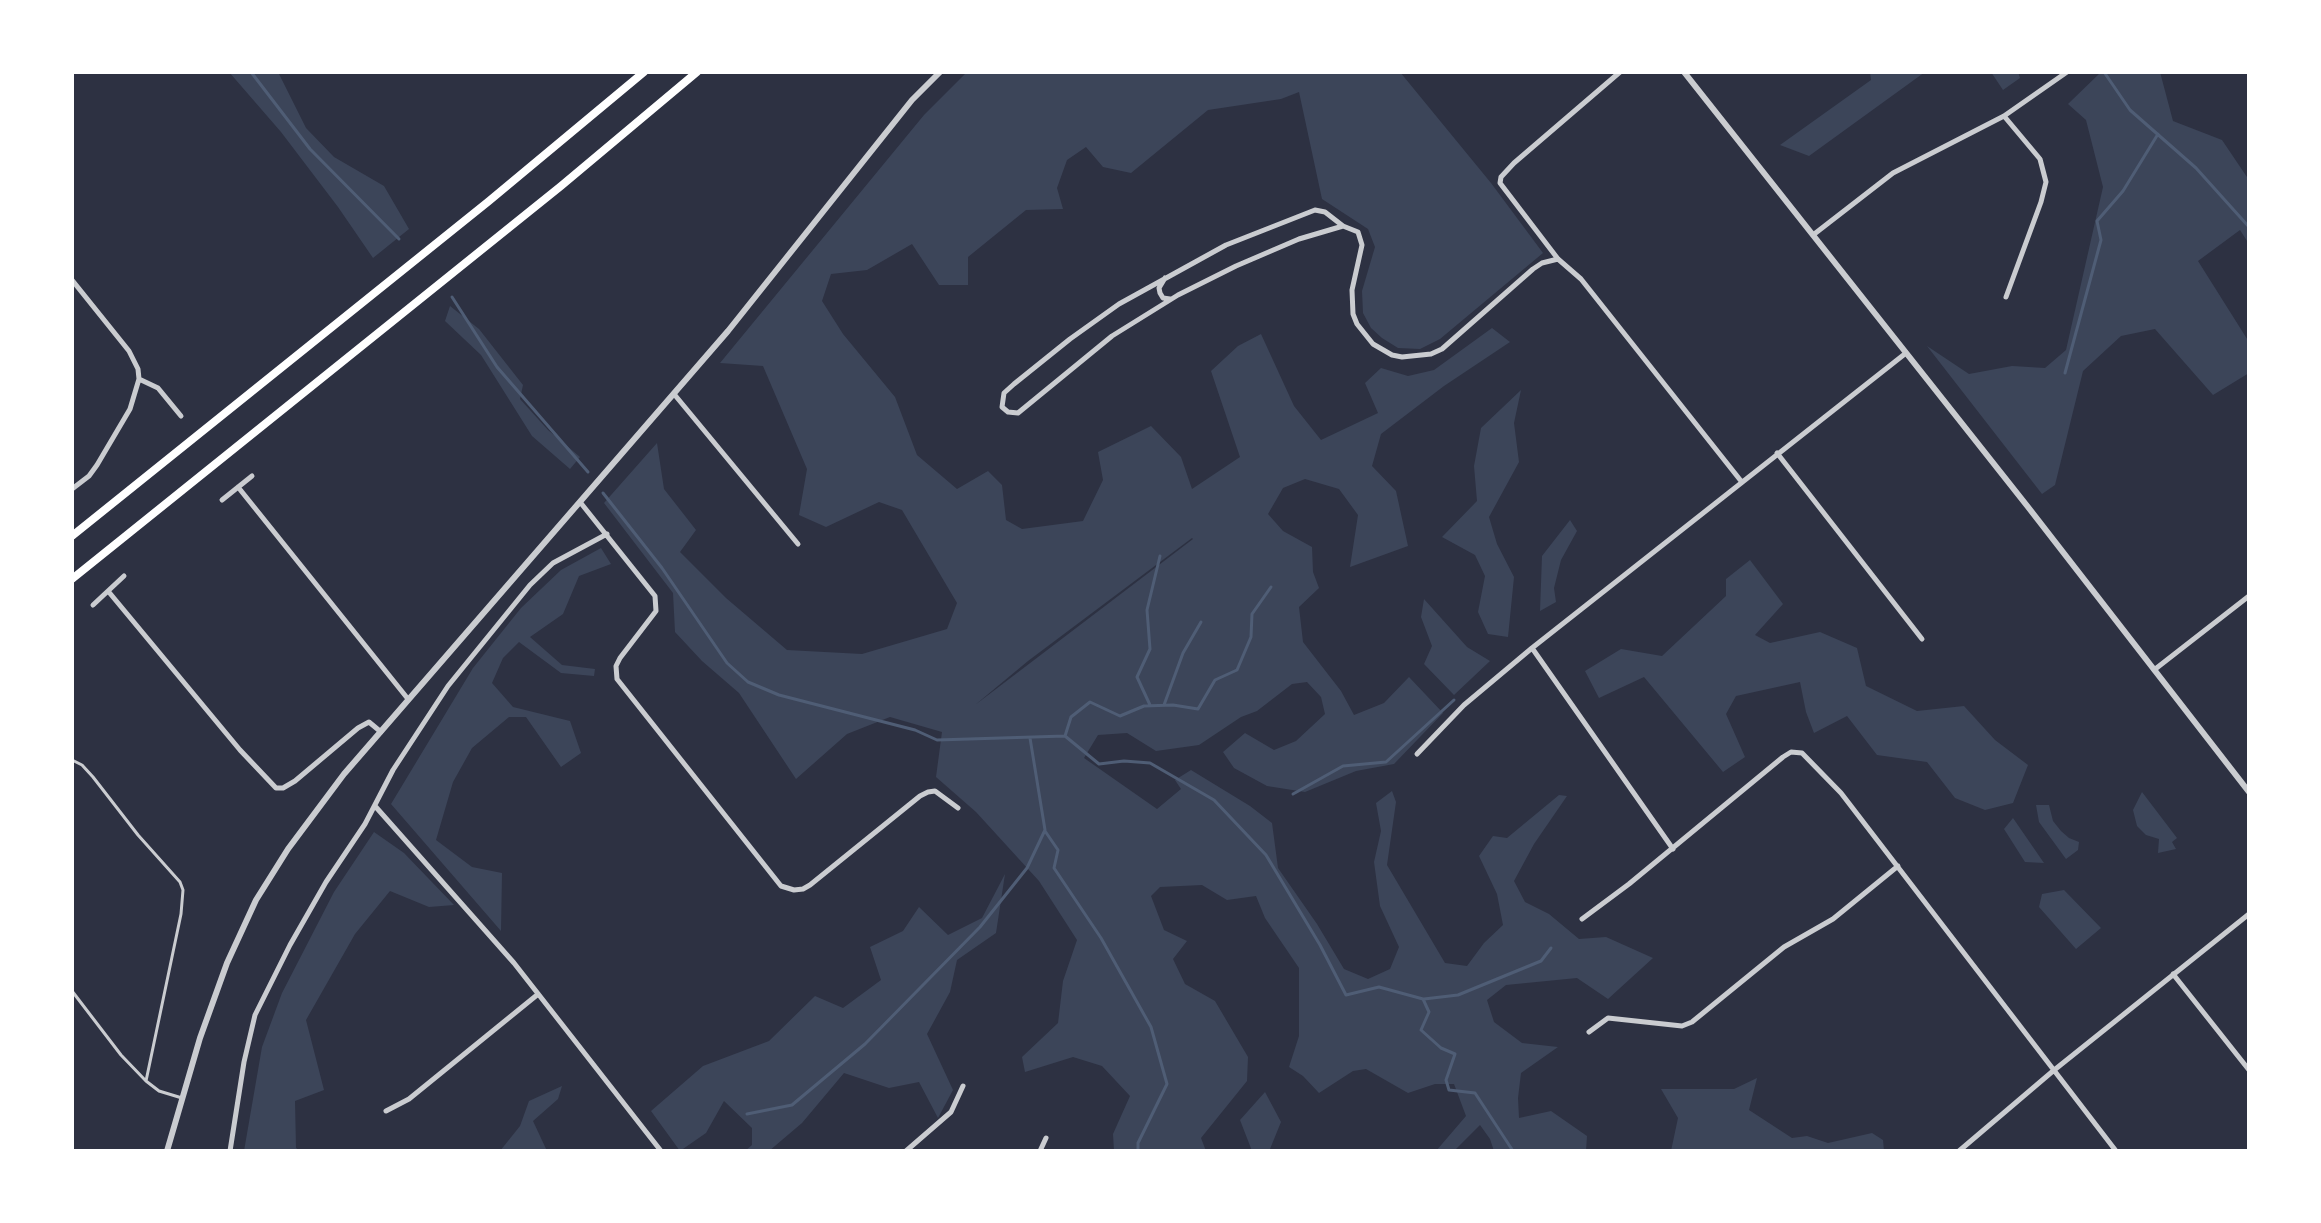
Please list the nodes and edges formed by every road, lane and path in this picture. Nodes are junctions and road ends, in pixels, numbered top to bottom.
1 (644, 72) edge
2 (697, 72) edge
3 (940, 72) edge
4 (1620, 72) edge
5 (1684, 72) edge
6 (2067, 72) edge
7 (2004, 116) junction
8 (1343, 226) junction
9 (1813, 235) junction
10 (1558, 259) junction
11 (1169, 274) junction
12 (72, 280) edge
13 (2006, 297) dead end
14 (1171, 300) junction
15 (1906, 353) junction
16 (139, 379) junction
17 (674, 394) junction
18 (181, 416) dead end
19 (1777, 453) junction
20 (252, 476) dead end
21 (1741, 481) junction
22 (238, 487) junction
23 (72, 489) edge
24 (222, 500) dead end
25 (580, 502) junction
26 (607, 534) junction
27 (72, 536) edge
28 (798, 544) dead end
29 (124, 576) dead end
30 (72, 579) edge
31 (108, 591) junction
32 (2249, 596) edge
33 (93, 605) dead end
34 (1922, 639) dead end
35 (1532, 648) junction
36 (2154, 670) junction
37 (408, 699) junction
38 (381, 732) junction
39 (1417, 754) dead end
40 (72, 760) edge
41 (2249, 792) edge
42 (375, 806) junction
43 (958, 808) dead end
44 (1673, 849) junction
45 (1898, 866) junction
46 (2249, 914) edge
47 (1582, 919) dead end
48 (2173, 974) junction
49 (72, 991) edge
50 (537, 995) junction
51 (1589, 1032) dead end
52 (2249, 1070) edge
53 (2053, 1071) junction
54 (146, 1081) junction
55 (963, 1086) dead end
56 (182, 1098) junction
57 (386, 1111) dead end
58 (1046, 1138) dead end
59 (167, 1151) edge
60 (230, 1151) edge
61 (661, 1151) edge
62 (906, 1151) edge
63 (1040, 1151) edge
64 (1959, 1151) edge
65 (2116, 1151) edge

1 - 27 highway
2 - 30 highway
3 - 17 street
4 - 10 street
5 - 9 street
6 - 7 street
7 - 9 street
7 - 13 street
8 - 10 street
8 - 11 street
8 - 14 street
9 - 15 street
10 - 21 street
11 - 14 street
11 - 14 street
12 - 16 street
15 - 19 street
15 - 36 street
16 - 18 street
16 - 23 street
17 - 25 street
17 - 28 street
19 - 21 street
19 - 34 street
20 - 22 street
21 - 35 street
22 - 24 street
22 - 37 street
25 - 26 street
25 - 37 street
26 - 42 street
26 - 43 street
29 - 31 street
31 - 33 street
31 - 38 street
32 - 36 street
35 - 39 street
35 - 44 street
36 - 41 street
37 - 38 street
38 - 56 street
40 - 54 lane
42 - 50 street
42 - 60 street
44 - 45 street
44 - 47 street
45 - 51 street
45 - 53 street
46 - 48 street
48 - 52 street
48 - 53 street
49 - 54 lane
50 - 57 street
50 - 61 street
53 - 64 street
53 - 65 street
54 - 56 lane
55 - 62 street
56 - 59 street
58 - 63 street

